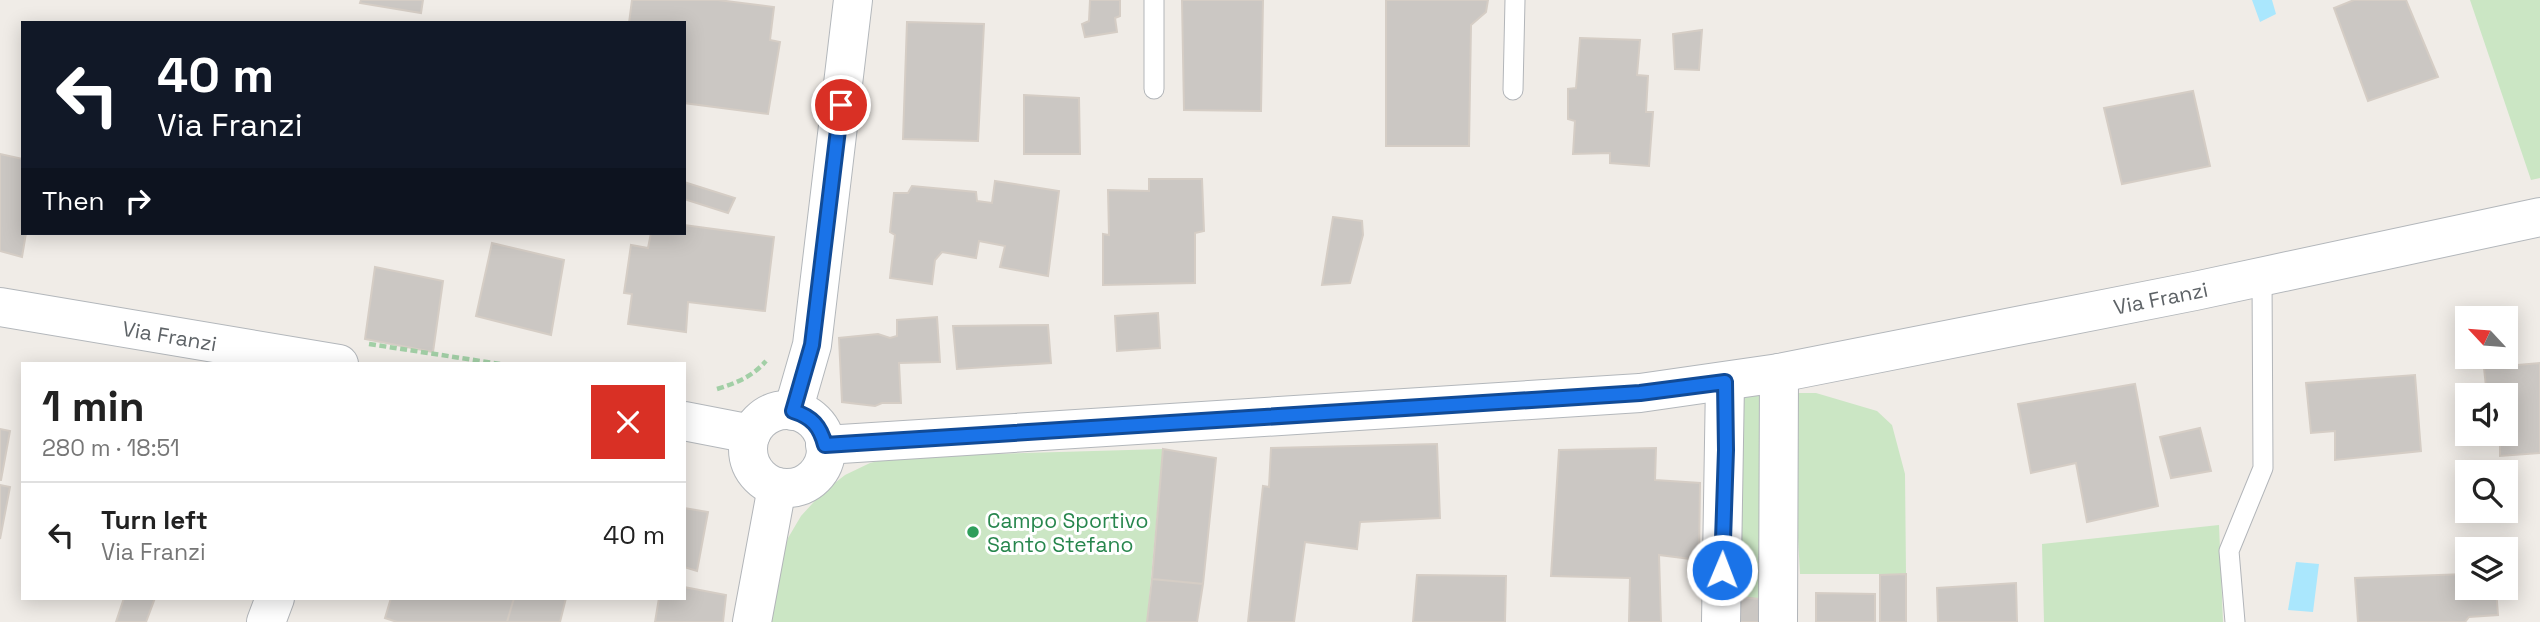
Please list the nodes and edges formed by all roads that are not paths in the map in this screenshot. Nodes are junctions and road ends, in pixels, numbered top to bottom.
1 (853, 0) edge
2 (1154, 0) edge
3 (1515, 0) edge
4 (1154, 89) dead end
5 (1513, 90) dead end
6 (2540, 217) edge
7 (2263, 276) junction
8 (0, 307) edge
9 (327, 362) edge
10 (1779, 373) junction
11 (1725, 382) junction
12 (793, 411) junction
13 (686, 421) edge
14 (751, 433) junction
15 (825, 445) junction
16 (777, 487) junction
17 (274, 600) edge
18 (266, 622) edge
19 (752, 622) edge
20 (1721, 622) edge
21 (1778, 622) edge
22 (2235, 622) edge

1 - 12 main road
2 - 4 lane
3 - 5 lane
6 - 7 main road, Via Franzi
7 - 10 main road, Via Franzi
7 - 22 lane
8 - 9 main road, Via Franzi
10 - 11 main road, Via Franzi
10 - 21 main road
11 - 15 main road, Via Franzi
11 - 20 main road
12 - 14 main road
12 - 15 main road
13 - 14 main road
14 - 16 main road
15 - 16 main road
16 - 19 main road
17 - 18 main road

